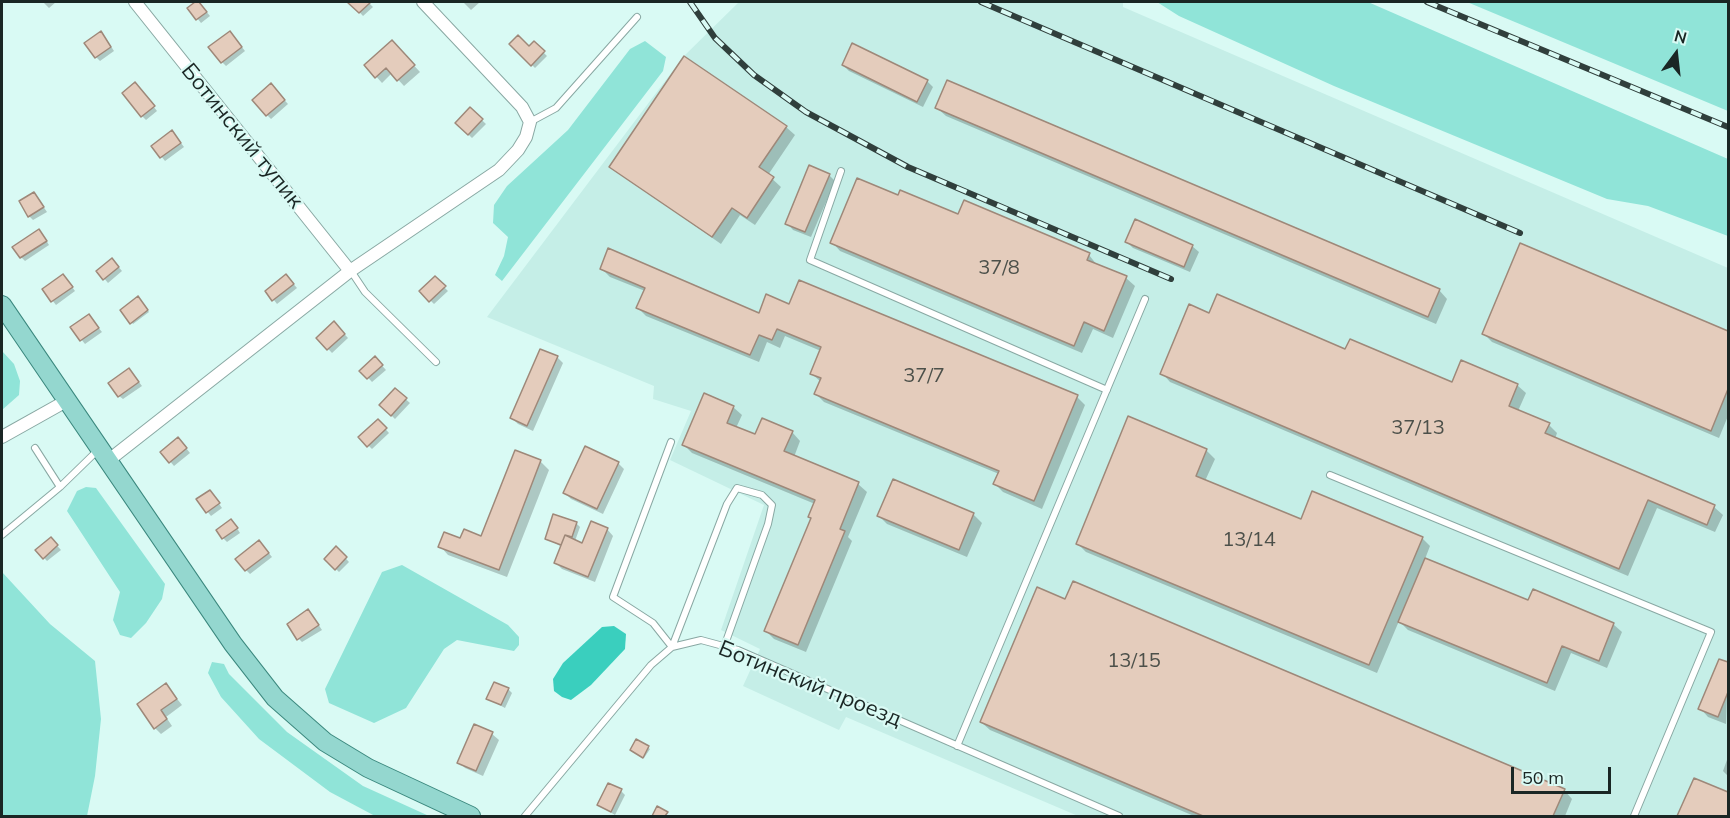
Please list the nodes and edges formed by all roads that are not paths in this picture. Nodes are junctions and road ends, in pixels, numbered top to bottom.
1 (135, 2) edge
2 (423, 2) edge
3 (637, 18) dead end
4 (530, 122) junction
5 (841, 171) dead end
6 (350, 271) junction
7 (1145, 299) dead end
8 (2, 304) edge
9 (436, 362) dead end
10 (1107, 390) junction
11 (68, 400) junction
12 (2, 437) edge
13 (671, 441) dead end
14 (35, 448) dead end
15 (105, 454) junction
16 (1330, 476) dead end
17 (60, 487) junction
18 (2, 535) edge
19 (672, 647) junction
20 (724, 647) junction
21 (957, 746) junction
22 (471, 816) edge
23 (525, 816) edge
24 (1119, 816) edge
25 (1634, 816) edge

1 - 6 street, Ботинский тупик
2 - 4 street
3 - 4 lane
4 - 6 street
5 - 10 lane
6 - 9 lane
6 - 15 street
7 - 10 lane
8 - 11 main road
10 - 21 lane
11 - 12 street
11 - 15 main road
13 - 19 lane
14 - 17 lane
15 - 17 lane
15 - 22 main road
16 - 25 lane
17 - 18 lane
19 - 20 lane, Ботинский проезд
19 - 20 lane
19 - 23 lane, Ботинский проезд
20 - 21 lane, Ботинский проезд
21 - 24 lane, Ботинский проезд

